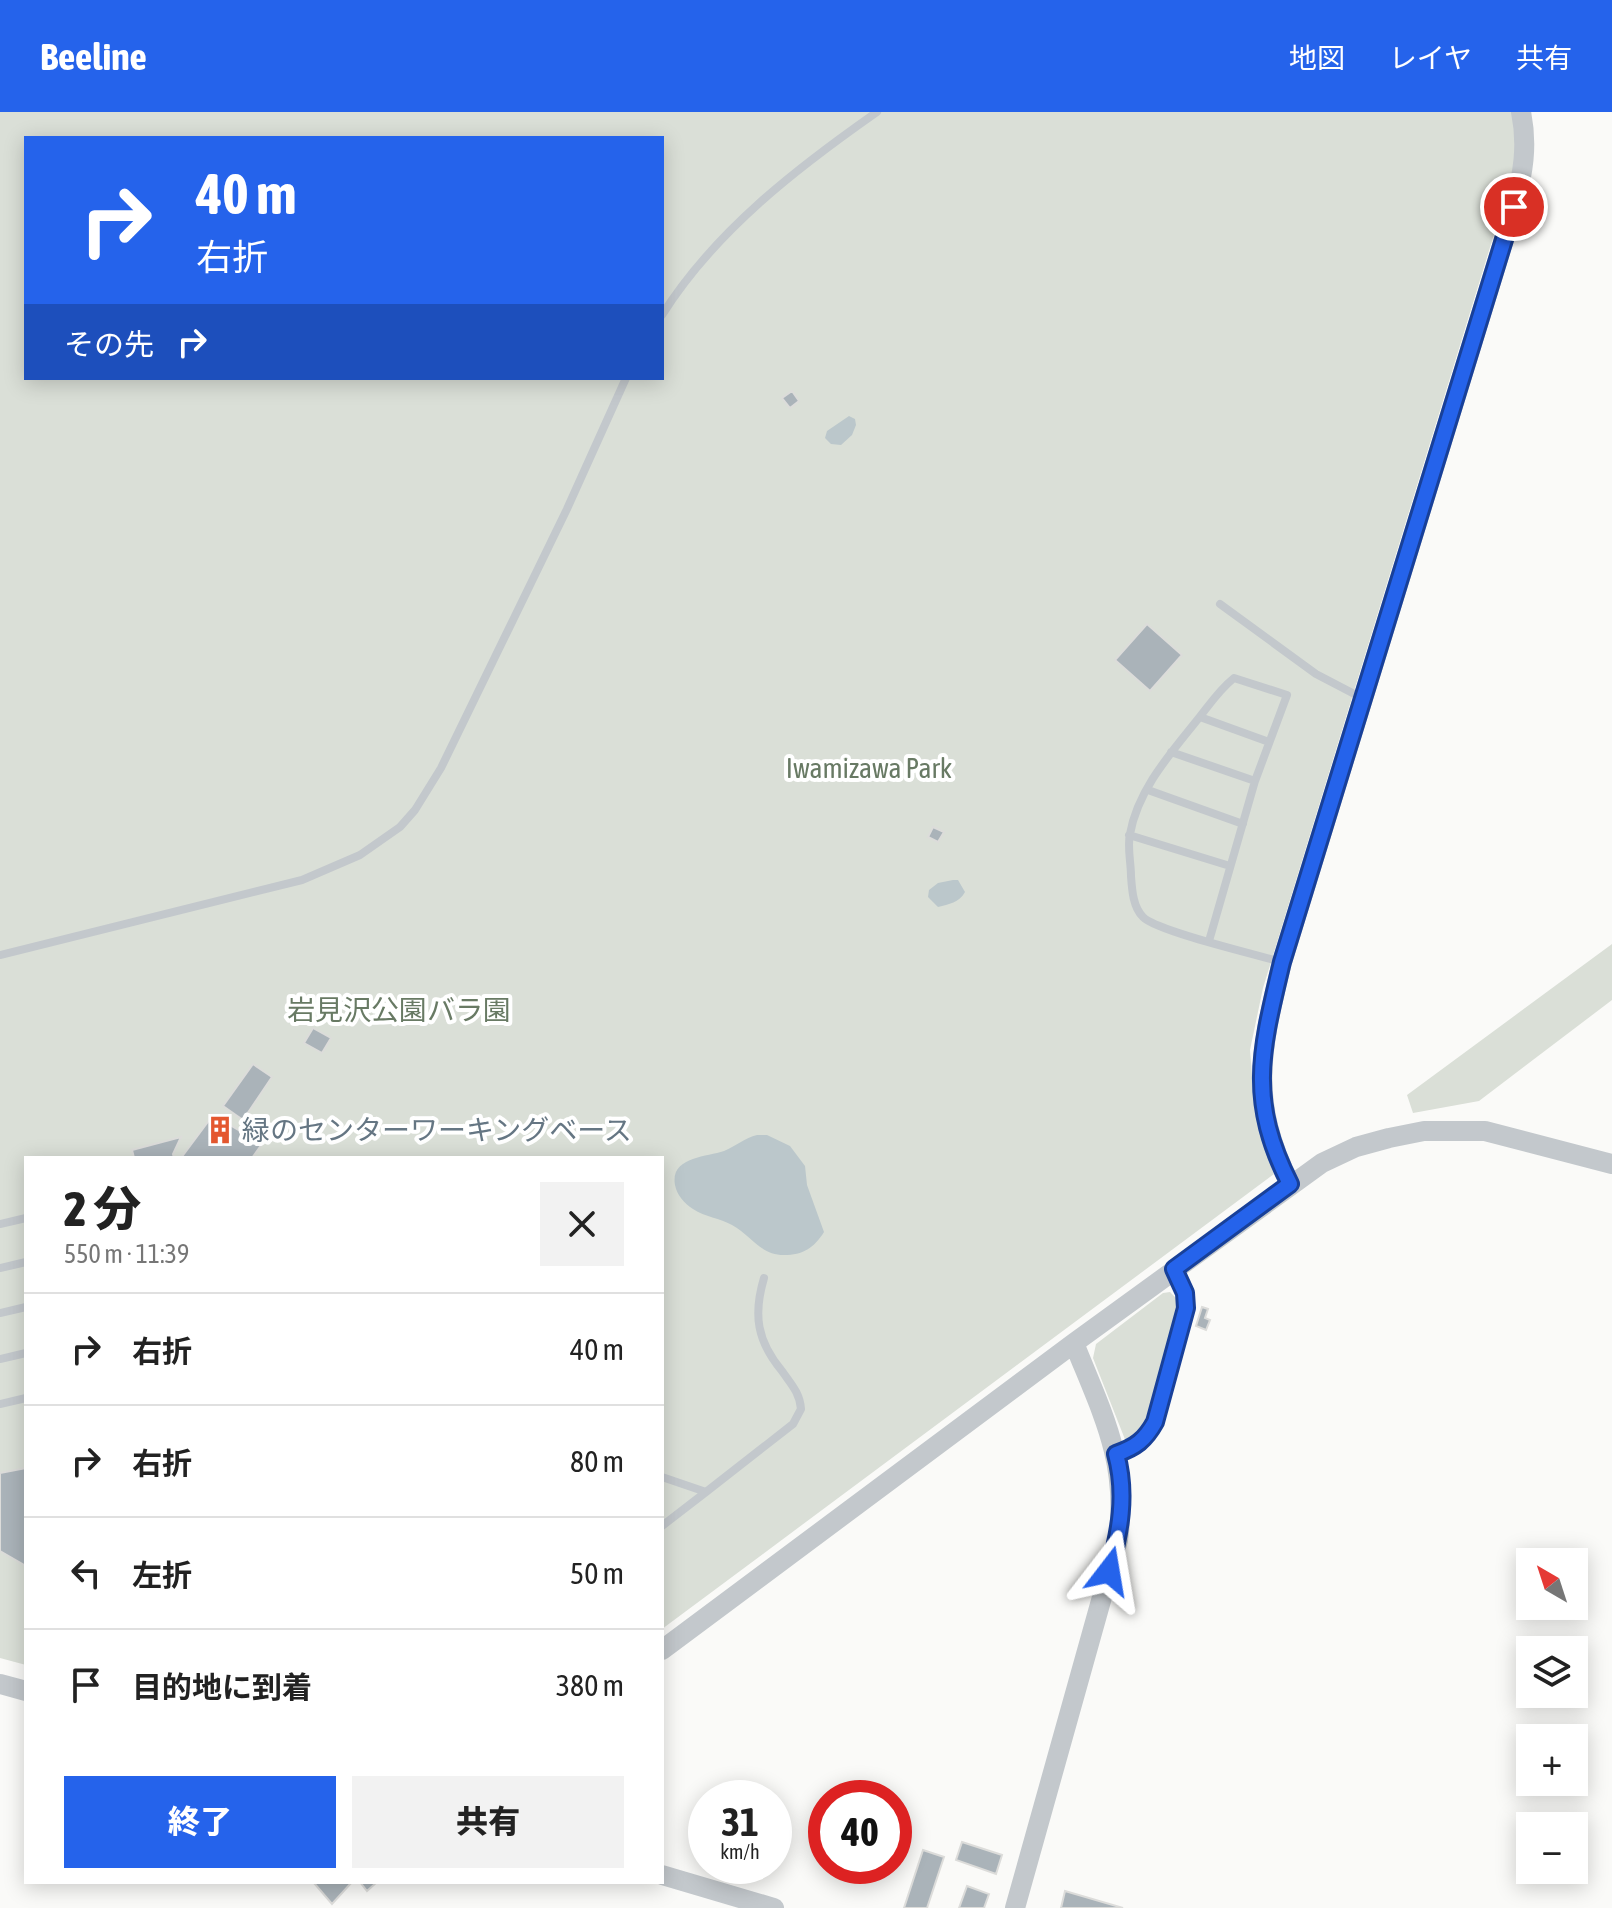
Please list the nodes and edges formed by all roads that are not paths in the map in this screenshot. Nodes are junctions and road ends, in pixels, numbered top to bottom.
1 (877, 112) edge
2 (1521, 112) edge
3 (664, 312) edge
4 (625, 380) edge
5 (1220, 604) dead end
6 (1364, 700) junction
7 (1200, 717) junction
8 (1269, 742) junction
9 (1171, 752) junction
10 (1255, 781) junction
11 (1148, 790) junction
12 (1243, 824) junction
13 (1129, 835) junction
14 (1230, 866) junction
15 (1209, 941) junction
16 (2, 956) edge
17 (1282, 962) junction
18 (1612, 1164) edge
19 (1290, 1184) junction
20 (24, 1218) edge
21 (0, 1224) edge
22 (24, 1262) edge
23 (0, 1268) edge
24 (1174, 1269) junction
25 (764, 1278) dead end
26 (24, 1307) edge
27 (0, 1313) edge
28 (1074, 1343) junction
29 (24, 1353) edge
30 (0, 1359) edge
31 (24, 1398) edge
32 (0, 1404) edge
33 (1116, 1454) junction
34 (664, 1478) edge
35 (706, 1492) junction
36 (664, 1524) edge
37 (664, 1649) edge
38 (0, 1684) edge
39 (24, 1690) edge
40 (664, 1876) edge
41 (774, 1908) edge
42 (1015, 1908) edge

1 - 3 lane
2 - 6 street
4 - 16 lane
5 - 6 lane
6 - 17 street
7 - 8 lane
7 - 8 lane
7 - 9 lane
8 - 10 lane
9 - 10 lane
9 - 11 lane
10 - 12 lane
11 - 12 lane
11 - 13 lane
12 - 14 lane
13 - 14 lane
13 - 15 lane
14 - 15 lane
15 - 17 lane
17 - 19 street
18 - 19 street
19 - 24 street
20 - 21 lane
22 - 23 lane
24 - 28 street
24 - 33 lane
25 - 35 lane
26 - 27 lane
28 - 33 street
28 - 37 street
29 - 30 lane
31 - 32 lane
33 - 42 street
34 - 35 lane
35 - 36 lane
38 - 39 street
40 - 41 street

